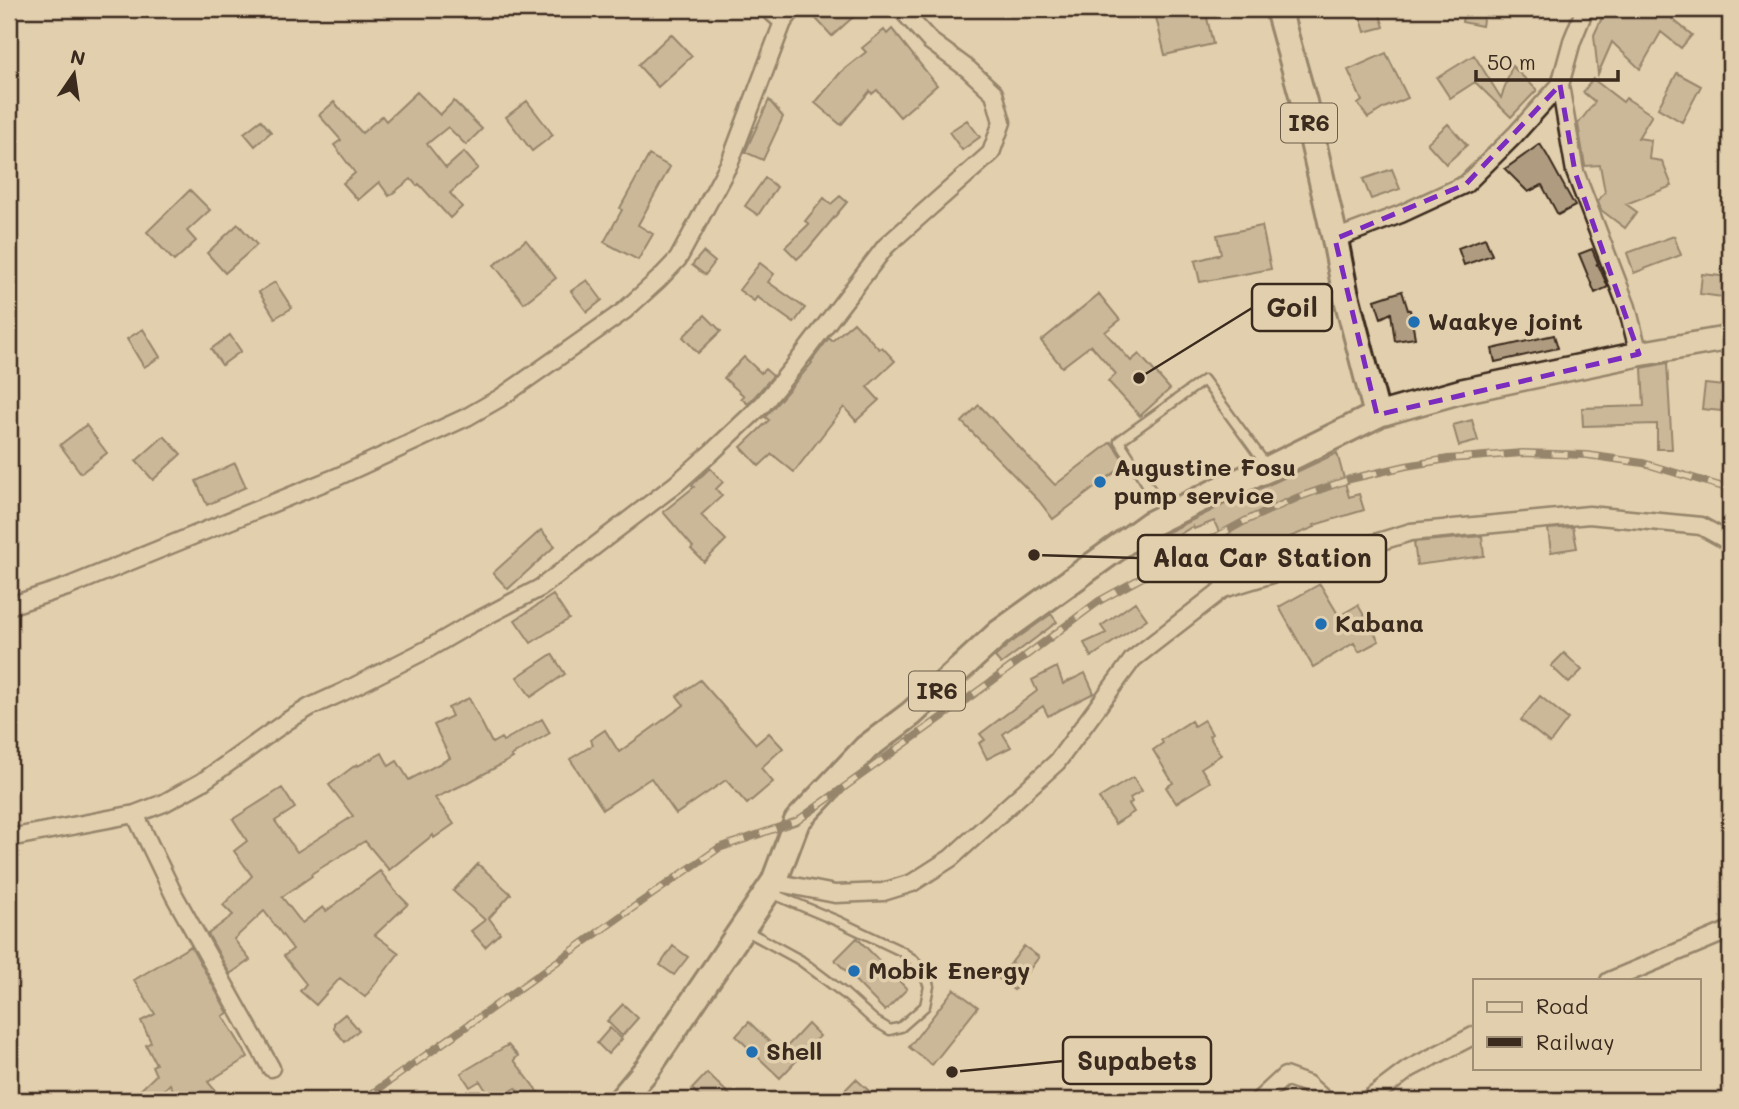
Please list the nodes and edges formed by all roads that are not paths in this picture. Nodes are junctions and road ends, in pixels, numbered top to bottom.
1 (768, 9) edge
2 (793, 9) edge
3 (901, 9) edge
4 (1278, 9) edge
5 (1586, 9) edge
6 (783, 22) junction
7 (1560, 85) junction
8 (1335, 239) junction
9 (1730, 338) edge
10 (1639, 354) junction
11 (1377, 415) junction
12 (1268, 469) junction
13 (1168, 516) junction
14 (1730, 542) edge
15 (9, 606) edge
16 (135, 814) junction
17 (9, 838) edge
18 (771, 887) junction
19 (743, 929) junction
20 (1730, 930) edge
21 (1614, 979) edge
22 (1473, 1036) edge
23 (271, 1068) dead end
24 (621, 1100) edge
25 (1259, 1100) edge
26 (1325, 1100) edge
27 (1368, 1100) edge

1 - 6 street
2 - 6 street
3 - 16 street
4 - 8 main road, IR6
5 - 7 street
6 - 15 street
7 - 8 street
7 - 10 street
8 - 11 main road, IR6
9 - 10 main road
10 - 11 main road
11 - 12 main road, IR6
12 - 13 main road, IR6
12 - 13 lane
13 - 18 main road, IR6
14 - 18 street
16 - 17 street
16 - 23 street
18 - 19 main road, IR6
18 - 19 lane
19 - 24 main road, IR6
20 - 21 street
22 - 27 street
25 - 26 street

